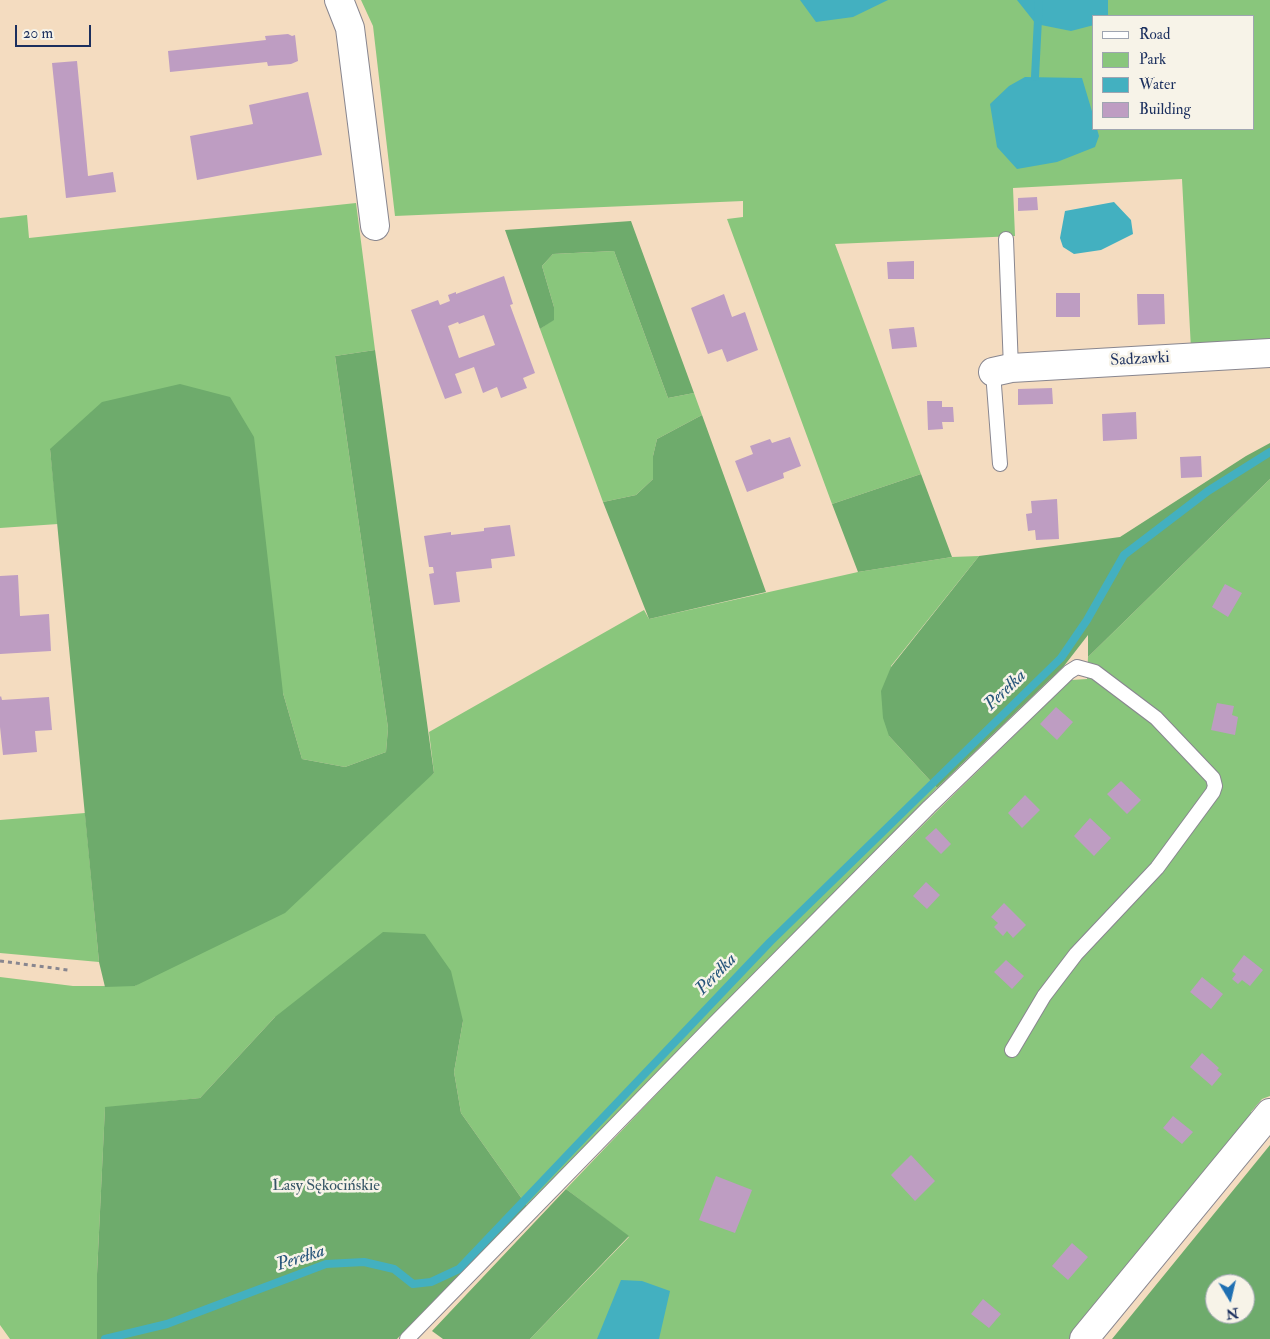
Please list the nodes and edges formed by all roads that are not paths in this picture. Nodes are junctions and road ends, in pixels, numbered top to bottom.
1 (340, 0) edge
2 (375, 226) dead end
3 (1006, 239) dead end
4 (1270, 353) edge
5 (1002, 370) junction
6 (1000, 464) dead end
7 (1012, 1050) dead end
8 (1270, 1113) edge
9 (407, 1339) edge
10 (1084, 1339) edge

1 - 2 street
3 - 5 lane
4 - 5 street, Sadzawki
5 - 6 lane
7 - 9 lane
8 - 10 street

